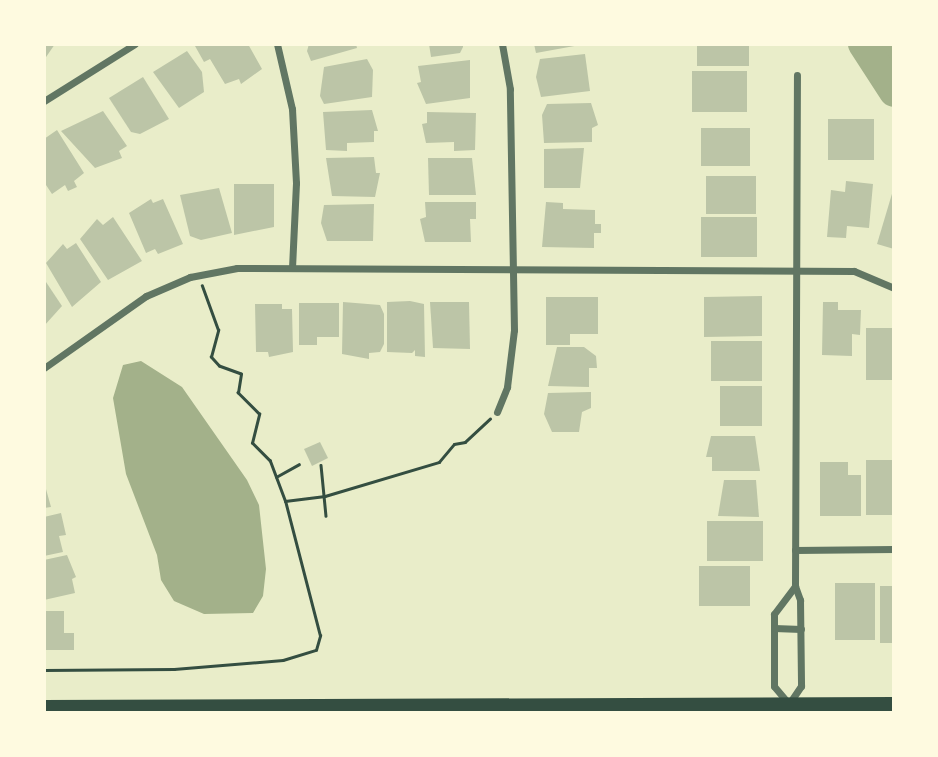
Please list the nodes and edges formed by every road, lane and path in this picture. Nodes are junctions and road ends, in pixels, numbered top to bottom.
1 (135, 44) edge
2 (277, 44) edge
3 (502, 44) edge
4 (797, 75) dead end
5 (44, 101) edge
6 (512, 267) junction
7 (292, 268) junction
8 (796, 270) junction
9 (200, 275) junction
10 (894, 288) edge
11 (44, 368) edge
12 (497, 412) joint
13 (299, 464) dead end
14 (321, 465) dead end
15 (276, 477) junction
16 (325, 496) junction
17 (285, 501) junction
18 (326, 516) dead end
19 (894, 549) edge
20 (795, 550) junction
21 (795, 586) junction
22 (774, 628) junction
23 (801, 629) junction
24 (44, 670) edge
25 (789, 704) junction
26 (894, 704) edge
27 (44, 707) edge
28 (527, 710) edge

1 - 5 street
2 - 7 street
3 - 6 street
4 - 8 street
6 - 7 street
6 - 8 street
6 - 12 street
7 - 9 street
8 - 10 street
8 - 20 street
9 - 11 street
9 - 15 path
12 - 16 path
13 - 15 path
14 - 16 path
15 - 17 path
16 - 17 path
16 - 18 path
17 - 24 path
19 - 20 street
20 - 21 street
21 - 22 street
21 - 23 street
22 - 23 street
22 - 25 street
23 - 25 street
25 - 26 main road
25 - 28 main road
27 - 28 main road

